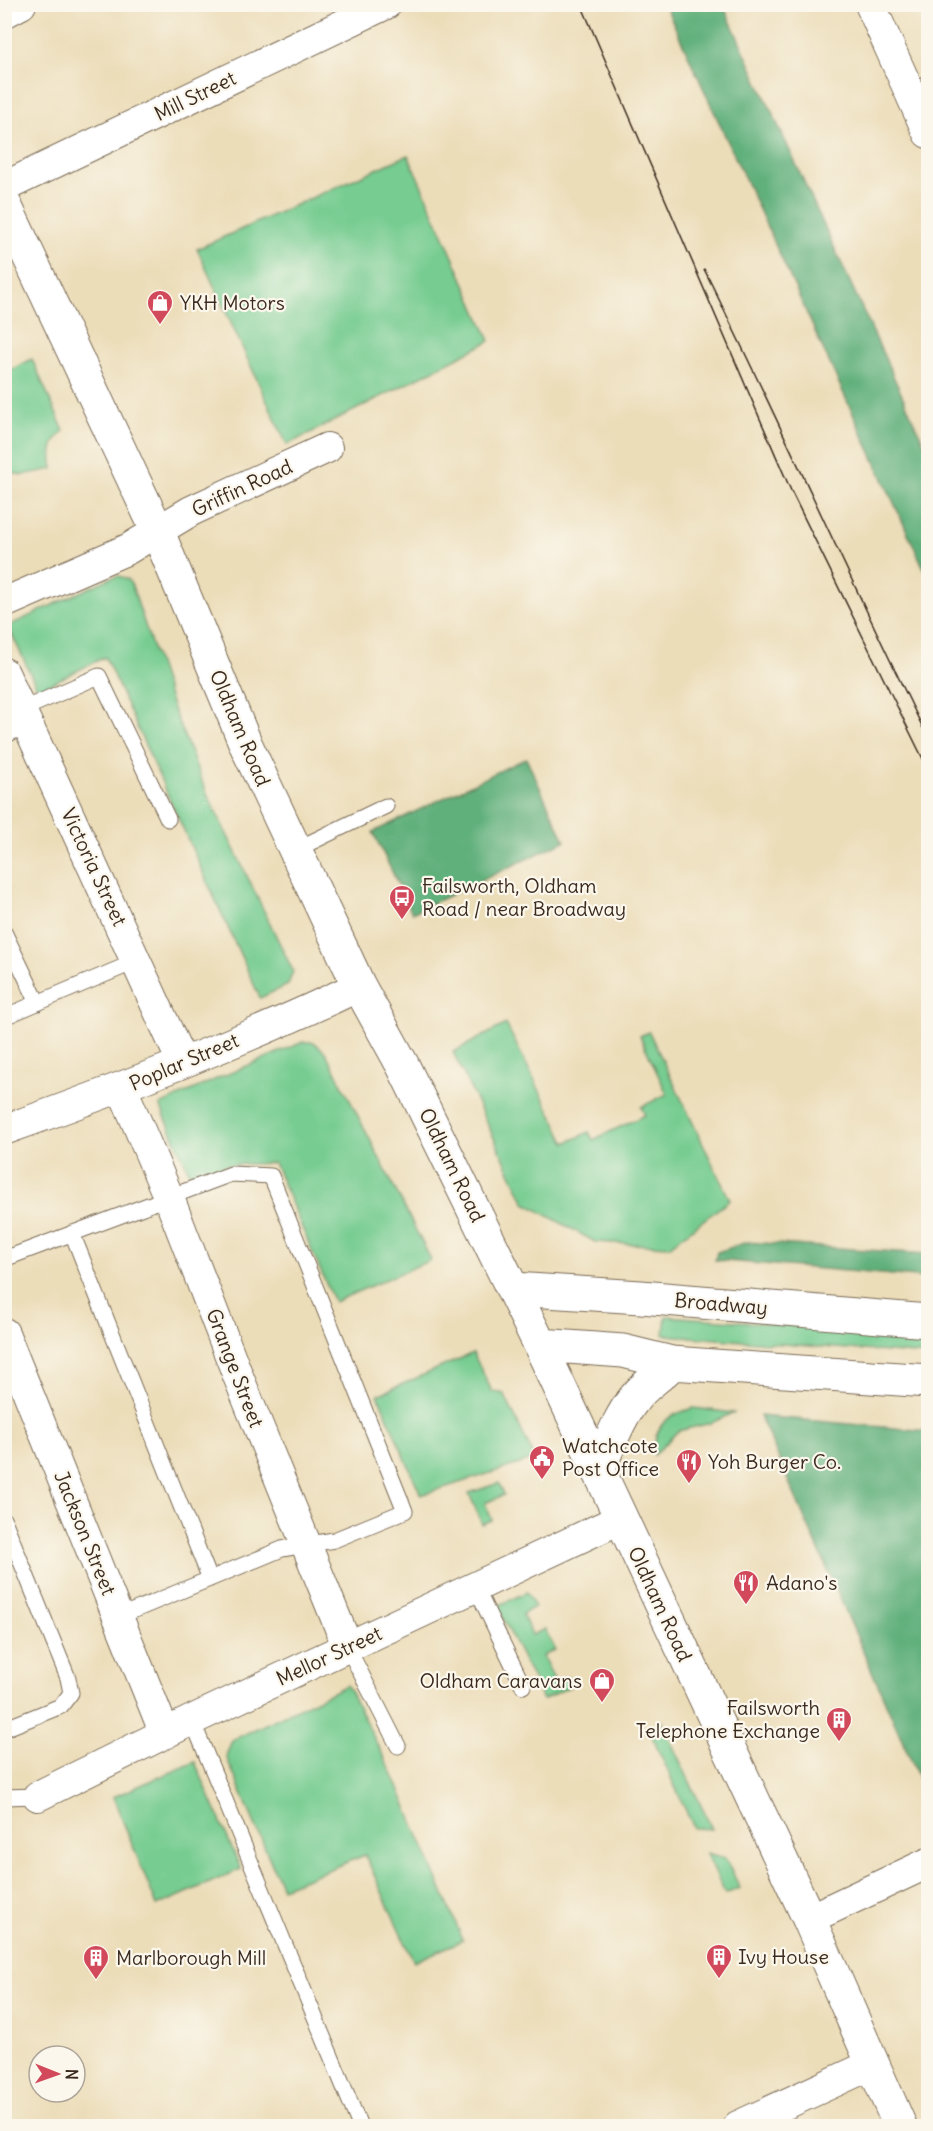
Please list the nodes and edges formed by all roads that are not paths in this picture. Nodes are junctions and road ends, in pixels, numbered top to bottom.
1 (21, 4) edge
2 (386, 4) edge
3 (870, 4) edge
4 (4, 13) edge
5 (928, 133) edge
6 (4, 187) edge
7 (4, 203) edge
8 (327, 447) dead end
9 (158, 532) junction
10 (4, 603) edge
11 (4, 673) edge
12 (18, 724) edge
13 (386, 806) dead end
14 (168, 819) dead end
15 (295, 850) junction
16 (4, 932) edge
17 (137, 962) junction
18 (359, 986) junction
19 (38, 1003) junction
20 (4, 1017) edge
21 (182, 1062) junction
22 (122, 1088) junction
23 (4, 1130) edge
24 (169, 1198) junction
25 (72, 1233) junction
26 (4, 1259) edge
27 (513, 1289) junction
28 (928, 1321) edge
29 (4, 1333) edge
30 (540, 1345) junction
31 (672, 1363) junction
32 (928, 1381) edge
33 (598, 1470) junction
34 (620, 1519) junction
35 (4, 1520) edge
36 (306, 1546) junction
37 (210, 1579) junction
38 (475, 1586) junction
39 (118, 1617) junction
40 (348, 1648) junction
41 (523, 1686) dead end
42 (192, 1720) junction
43 (4, 1729) edge
44 (165, 1734) junction
45 (398, 1746) dead end
46 (38, 1796) joint
47 (4, 1797) edge
48 (928, 1863) edge
49 (809, 1919) junction
50 (873, 2064) junction
51 (360, 2127) edge
52 (738, 2127) edge
53 (900, 2127) edge

1 - 4 street
2 - 6 street, Mill Street
3 - 5 street
7 - 9 highway, Oldham Road
8 - 9 street, Griffin Road
9 - 10 street, Griffin Road
9 - 15 highway, Oldham Road
11 - 12 street, Victoria Street
12 - 14 lane
12 - 17 street, Victoria Street
13 - 15 lane
15 - 18 highway, Oldham Road
16 - 19 lane
17 - 19 lane
17 - 21 street, Victoria Street
18 - 21 street, Poplar Street
18 - 27 highway, Oldham Road
19 - 20 lane
21 - 22 street, Poplar Street
22 - 23 street, Poplar Street
22 - 24 street, Grange Street
24 - 25 lane
24 - 36 street, Grange Street
24 - 36 lane
25 - 26 lane
25 - 37 lane
27 - 28 highway, Broadway
27 - 30 highway, Oldham Road
29 - 39 street, Jackson Street
30 - 31 highway
30 - 33 highway, Oldham Road
31 - 32 highway
31 - 33 highway
33 - 34 highway, Oldham Road
34 - 38 street, Mellor Street
34 - 49 highway, Oldham Road
35 - 43 lane
36 - 37 lane
36 - 40 street, Grange Street
37 - 39 lane
38 - 40 street, Mellor Street
38 - 41 lane
39 - 44 street, Jackson Street
40 - 42 street, Mellor Street
40 - 45 lane
42 - 44 street, Mellor Street
42 - 51 lane
44 - 46 street, Mellor Street
46 - 47 lane
48 - 49 street
49 - 50 highway, Oldham Road
50 - 52 street
50 - 53 highway, Oldham Road

